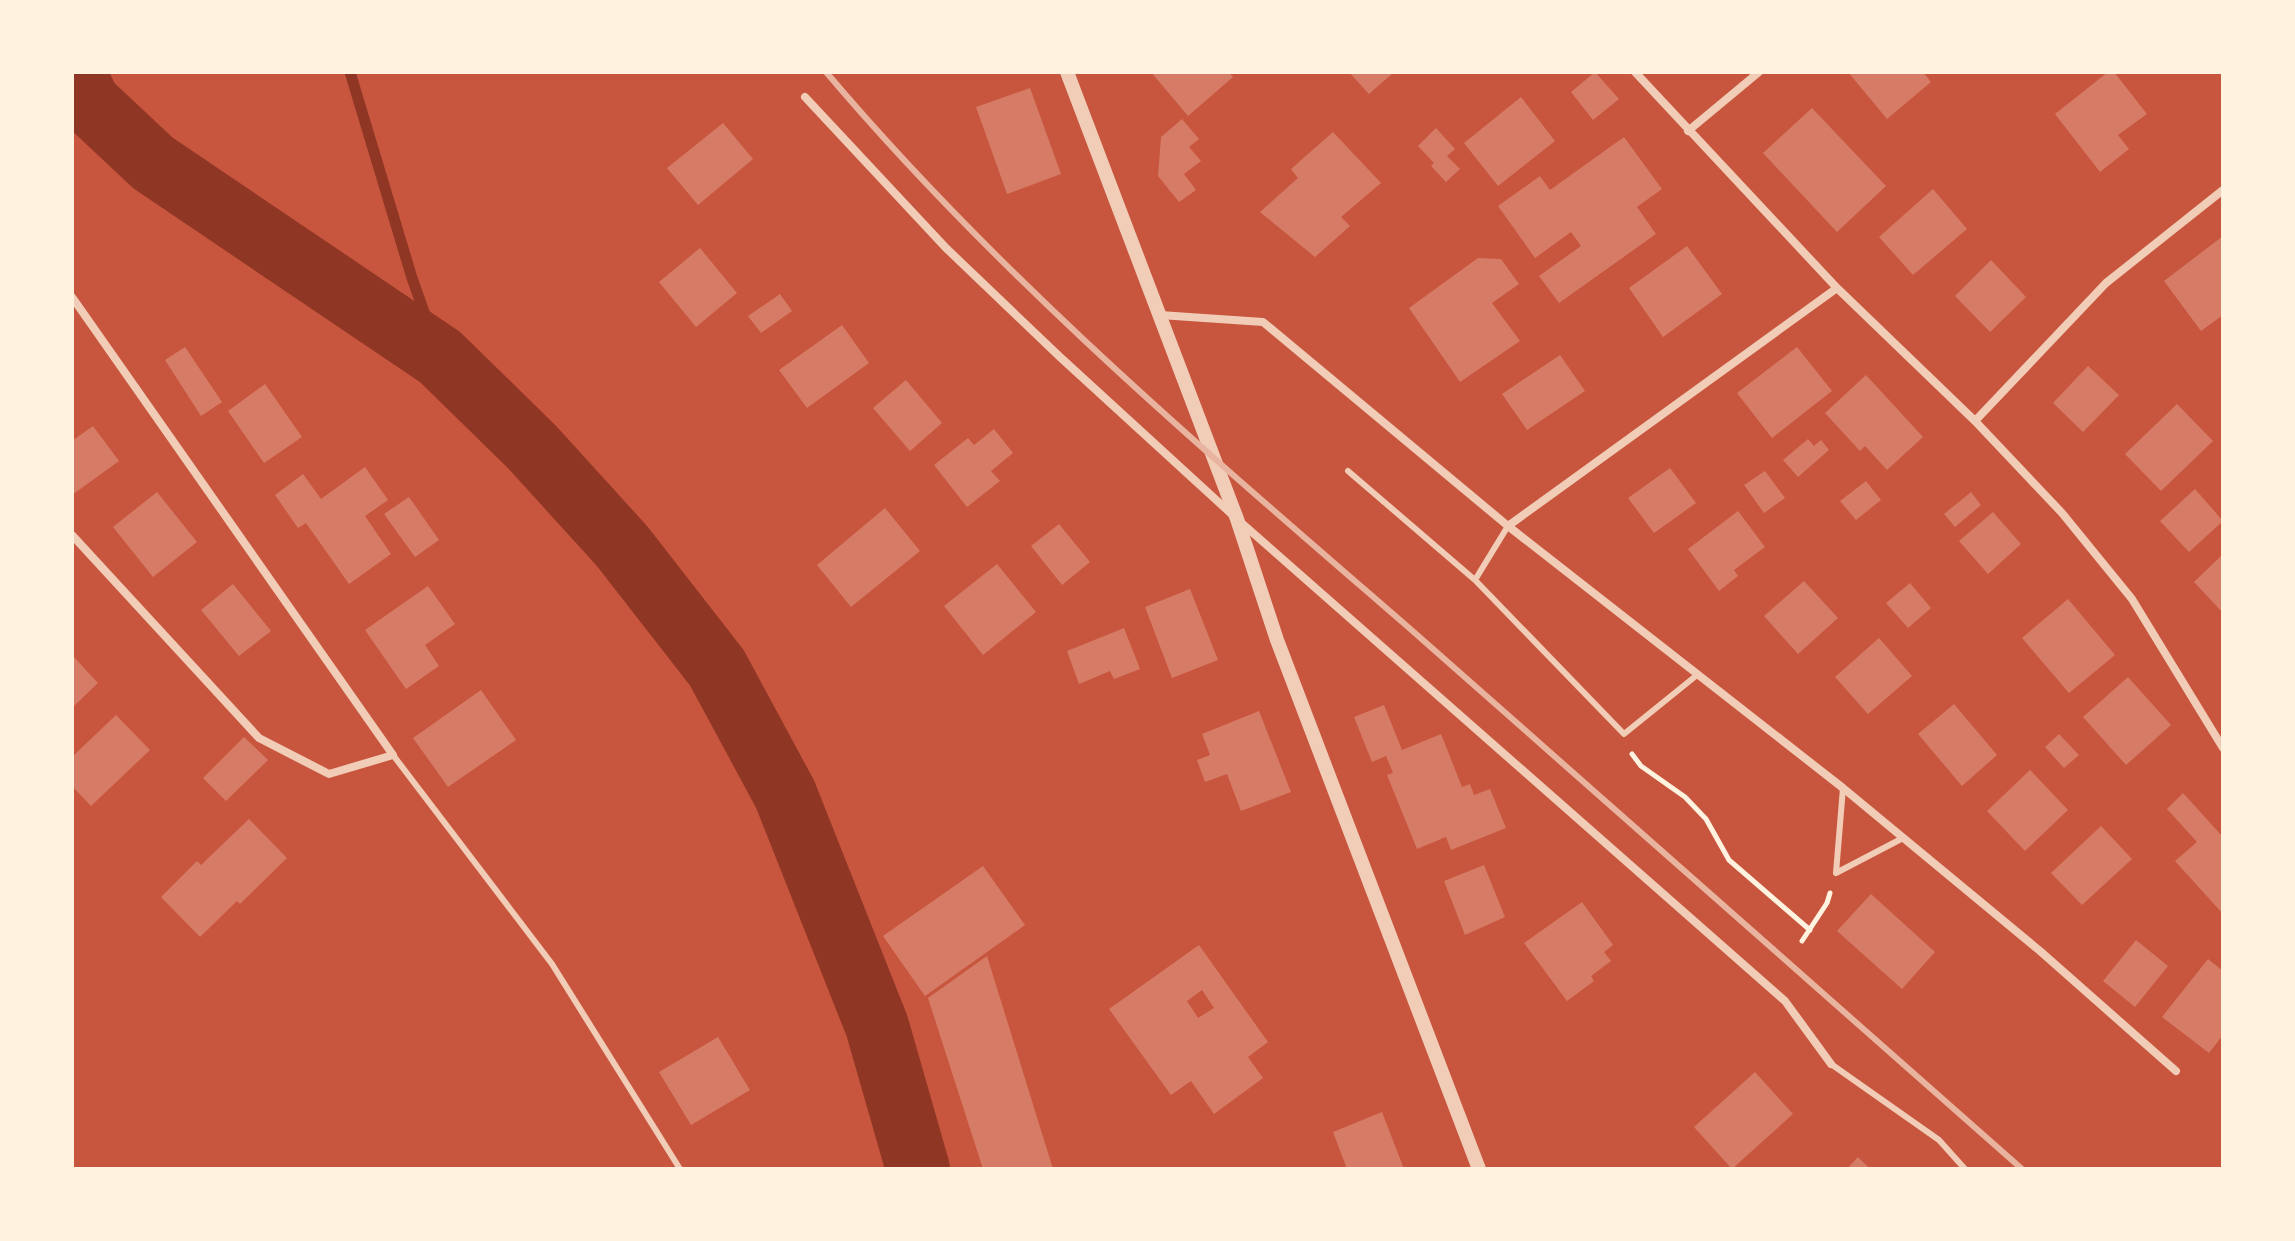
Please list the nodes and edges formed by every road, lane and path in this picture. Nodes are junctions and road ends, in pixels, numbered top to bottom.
1 (1067, 72) edge
2 (1635, 72) edge
3 (1759, 72) edge
4 (805, 97) dead end
5 (1688, 131) junction
6 (2223, 190) edge
7 (1837, 288) junction
8 (72, 297) edge
9 (1160, 315) junction
10 (1975, 421) junction
11 (1348, 471) dead end
12 (1237, 519) junction
13 (1508, 526) junction
14 (72, 535) edge
15 (1475, 580) junction
16 (1697, 675) junction
17 (1624, 734) junction
18 (2223, 748) edge
19 (393, 755) junction
20 (1843, 788) junction
21 (1903, 838) junction
22 (1836, 873) junction
23 (1810, 930) junction
24 (1802, 941) dead end
25 (1831, 1064) joint
26 (2176, 1071) dead end
27 (680, 1169) edge
28 (1479, 1169) edge
29 (1965, 1169) edge

1 - 9 street
2 - 5 street
3 - 5 street
4 - 12 street
5 - 7 street
6 - 10 street
7 - 10 street
7 - 13 street
8 - 19 street
9 - 12 street
9 - 13 street
10 - 18 street
11 - 15 lane
12 - 25 street
12 - 28 street
13 - 15 lane
13 - 16 street
14 - 19 street
15 - 17 lane
16 - 17 lane
16 - 20 street
17 - 23 path
19 - 27 lane
20 - 21 street
20 - 22 lane
21 - 22 lane
21 - 26 street
22 - 23 path
23 - 24 path
25 - 29 lane

